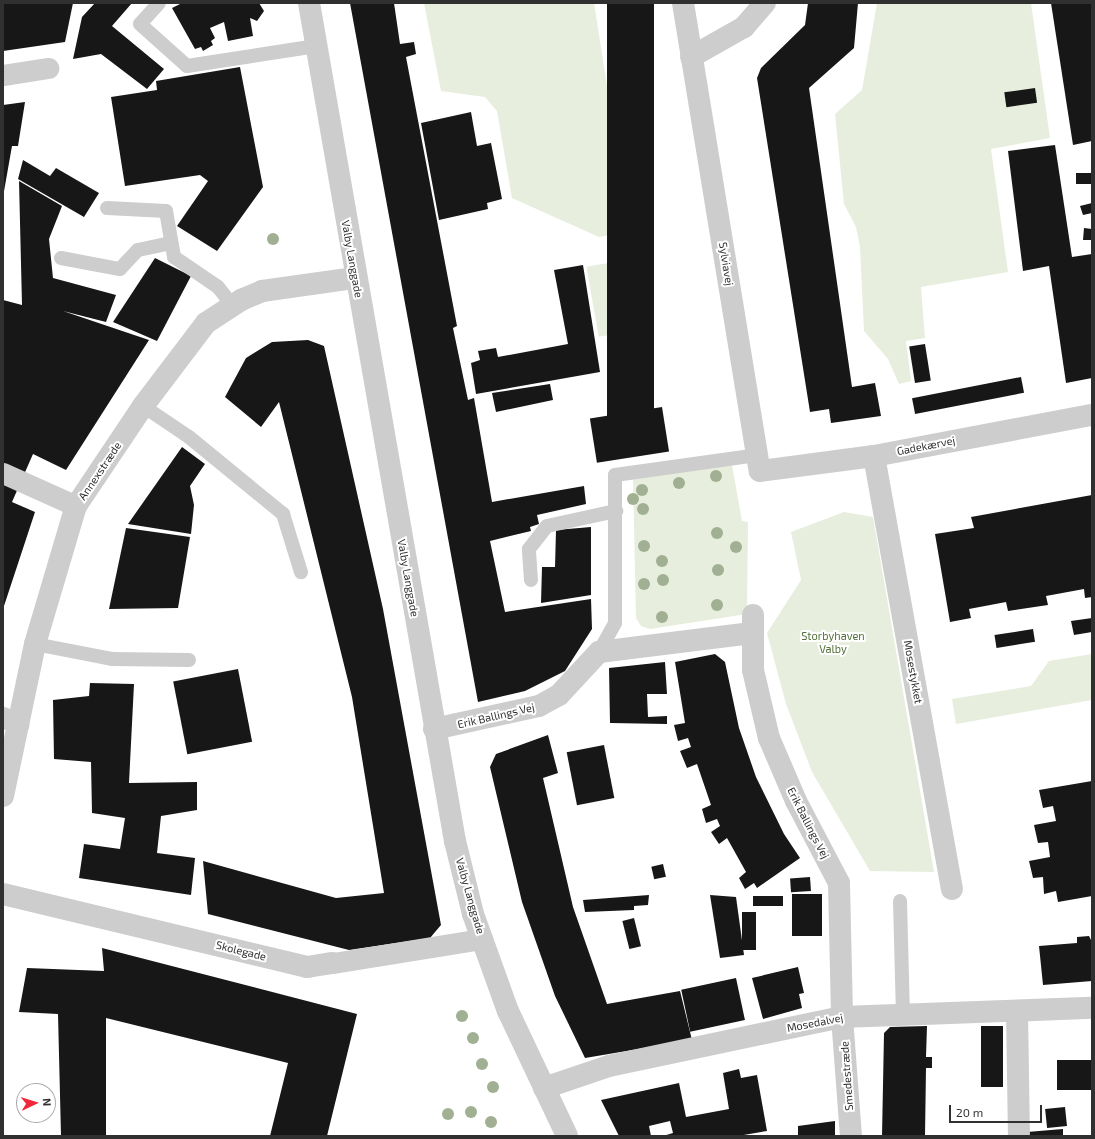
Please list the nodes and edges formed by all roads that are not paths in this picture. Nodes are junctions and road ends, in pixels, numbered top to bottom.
1 (159, 3) edge
2 (309, 3) edge
3 (683, 3) edge
4 (765, 3) edge
5 (316, 46) junction
6 (691, 57) junction
7 (48, 68) dead end
8 (3, 75) edge
9 (107, 208) dead end
10 (172, 243) junction
11 (62, 258) dead end
12 (355, 278) junction
13 (233, 306) junction
14 (143, 406) junction
15 (1092, 415) edge
16 (874, 456) junction
17 (758, 463) junction
18 (3, 473) edge
19 (76, 506) junction
20 (616, 511) junction
21 (301, 572) dead end
22 (531, 580) dead end
23 (35, 644) junction
24 (599, 652) junction
25 (189, 660) dead end
26 (10, 721) edge
27 (434, 730) junction
28 (3, 796) edge
29 (952, 889) dead end
30 (3, 894) edge
31 (900, 901) dead end
32 (482, 940) junction
33 (333, 963) joint
34 (1092, 1008) edge
35 (1017, 1011) junction
36 (903, 1014) junction
37 (842, 1017) junction
38 (544, 1088) junction
39 (567, 1136) edge
40 (851, 1136) edge
41 (1019, 1136) edge

1 - 5 lane
2 - 5 street, Valby Langgade
3 - 6 street, Sylviavej
4 - 6 street
5 - 12 street, Valby Langgade
6 - 17 street, Sylviavej
7 - 8 street
9 - 10 lane
10 - 11 lane
10 - 13 lane
12 - 13 street, Annexstræde
12 - 27 street, Valby Langgade
13 - 14 street, Annexstræde
14 - 19 street, Annexstræde
14 - 21 lane
15 - 16 street, Gadekærvej
16 - 17 street, Gadekærvej
16 - 29 street, Mosestykket
17 - 20 lane
18 - 19 street
19 - 23 street, Annexstræde
20 - 22 lane
20 - 24 lane
23 - 25 lane
23 - 26 street, Annexstræde
24 - 27 street, Erik Ballings Vej
24 - 37 street, Erik Ballings Vej
26 - 28 street, Annexstræde
27 - 32 street, Valby Langgade
30 - 33 street, Skolegade
31 - 36 lane
32 - 33 street, Skolegade
32 - 38 street, Valby Langgade
34 - 35 street, Mosedalvej
35 - 36 street, Mosedalvej
35 - 41 street
36 - 37 street, Mosedalvej
37 - 38 street, Mosedalvej
37 - 40 street, Smedestræde
38 - 39 street, Valby Langgade

